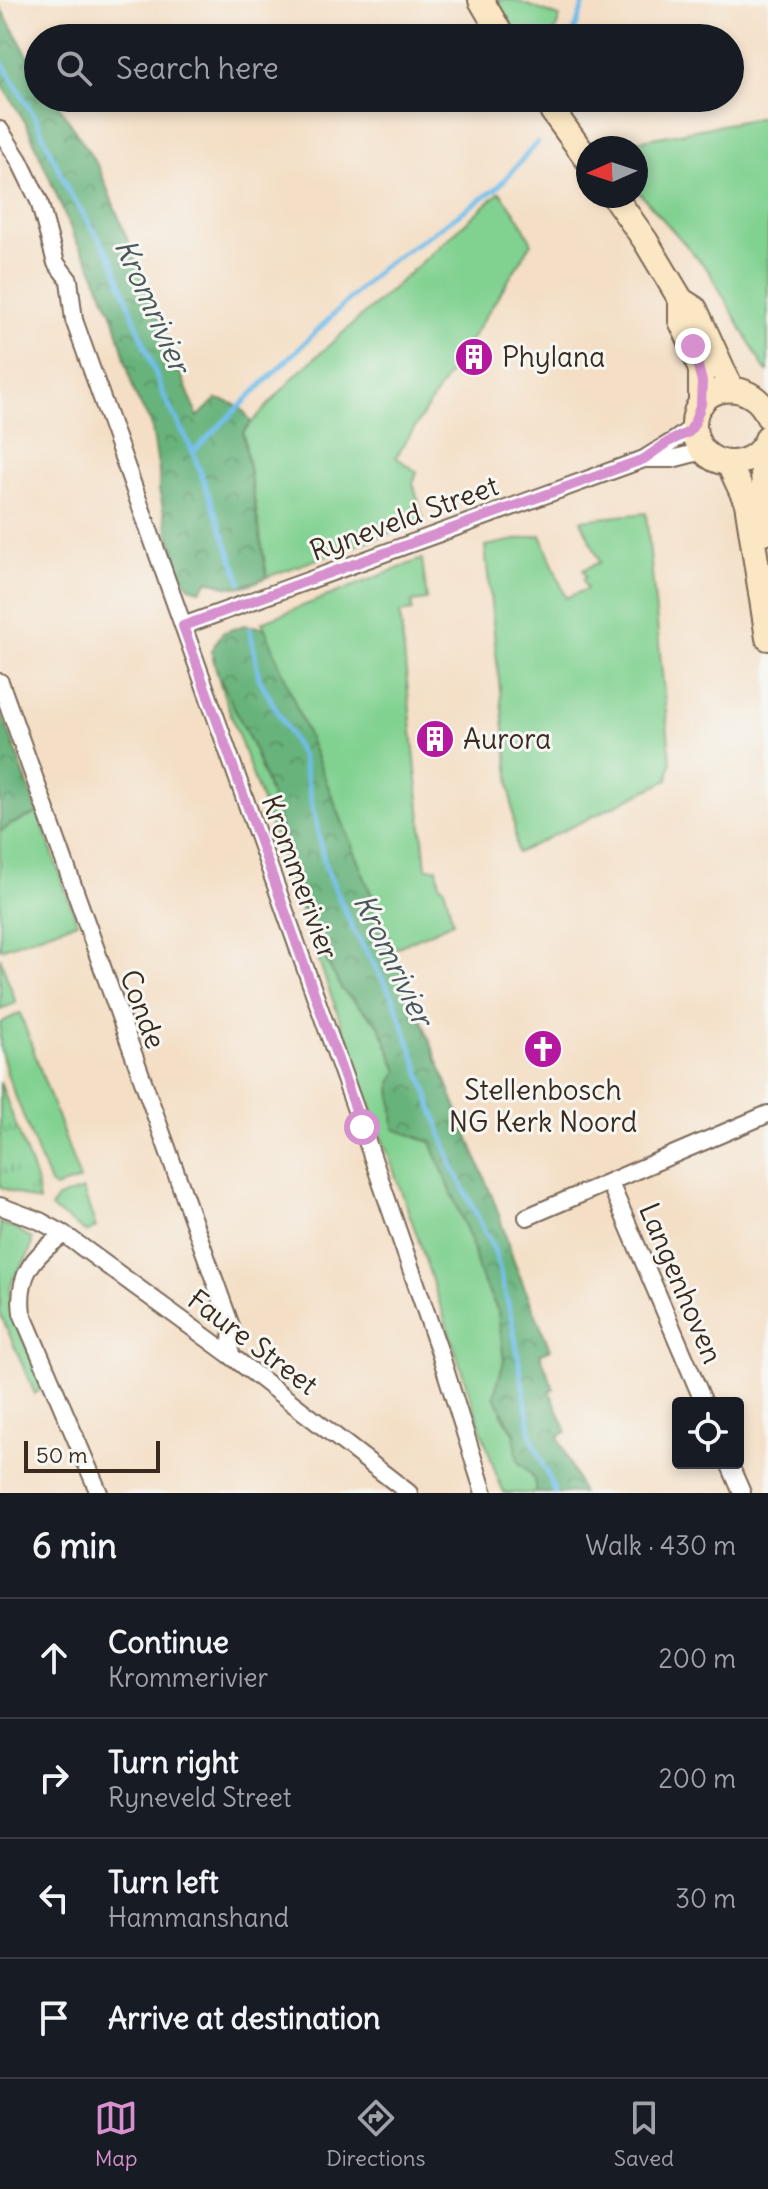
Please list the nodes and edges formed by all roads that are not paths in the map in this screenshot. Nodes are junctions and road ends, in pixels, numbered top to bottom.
1 (481, 0) edge
2 (495, 24) edge
3 (554, 112) edge
4 (0, 130) edge
5 (576, 143) edge
6 (622, 208) edge
7 (681, 300) junction
8 (731, 388) junction
9 (766, 409) edge
10 (698, 414) junction
11 (766, 442) edge
12 (703, 451) junction
13 (644, 459) junction
14 (729, 464) junction
15 (768, 532) edge
16 (183, 626) junction
17 (768, 638) edge
18 (0, 682) edge
19 (768, 1114) edge
20 (610, 1183) junction
21 (0, 1206) edge
22 (527, 1217) dead end
23 (64, 1234) junction
24 (230, 1355) junction
25 (701, 1397) edge
26 (732, 1469) edge
27 (99, 1493) edge
28 (409, 1493) edge
29 (484, 1493) edge
30 (742, 1493) edge

1 - 2 street
3 - 5 street
4 - 16 street, Krommerivier
6 - 7 street
7 - 8 street
7 - 10 street
8 - 9 street
8 - 10 street
10 - 12 street
10 - 13 street, Ryneveld Street
11 - 14 street
11 - 15 street
12 - 13 street, Ryneveld Street
12 - 14 street
13 - 16 street, Ryneveld Street
14 - 17 street
16 - 29 street, Krommerivier
18 - 24 street, Conde
19 - 20 street
20 - 22 street
20 - 25 street, Langenhoven
21 - 23 street, Faure Street
23 - 24 street, Faure Street
23 - 27 street
24 - 28 street, Faure Street
26 - 30 street

